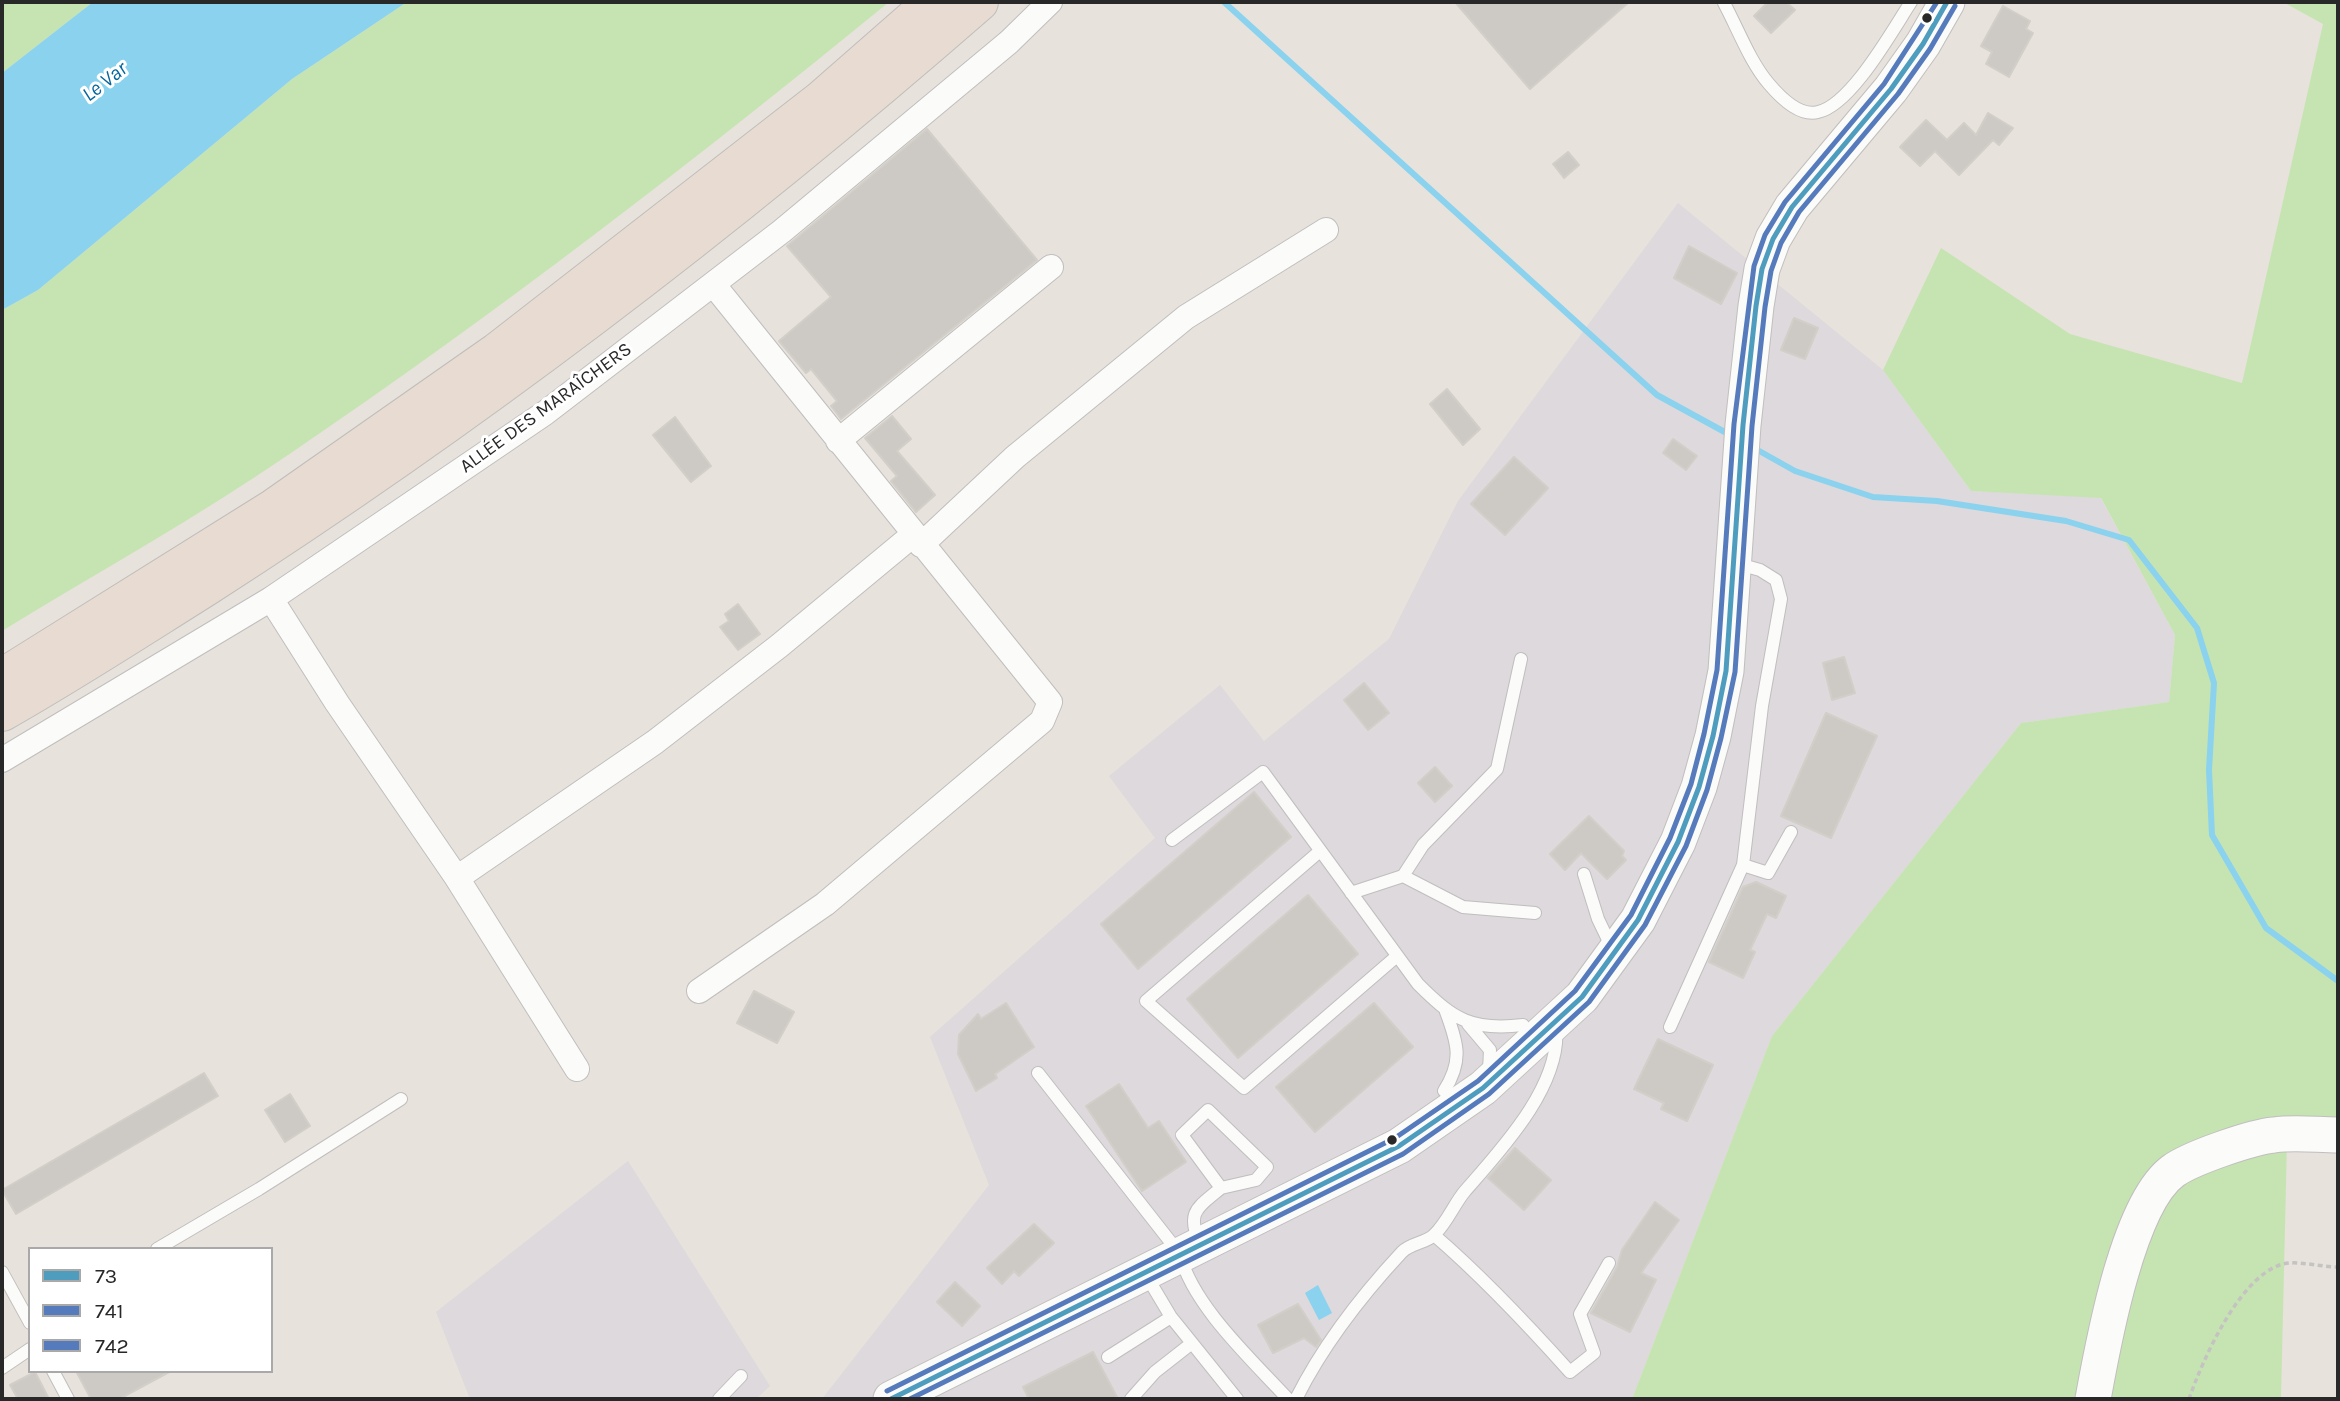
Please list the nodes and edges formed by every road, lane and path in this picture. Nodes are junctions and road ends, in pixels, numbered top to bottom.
1 (933, 2) edge
2 (979, 2) edge
3 (1050, 2) edge
4 (1910, 2) edge
5 (1947, 2) edge
6 (1724, 4) dead end
7 (1326, 230) dead end
8 (1051, 267) dead end
9 (713, 284) junction
10 (838, 441) junction
11 (917, 540) junction
12 (1735, 563) junction
13 (271, 599) junction
14 (1521, 659) dead end
15 (2, 678) edge
16 (2, 712) edge
17 (2, 760) edge
18 (1791, 832) dead end
19 (1172, 840) dead end
20 (1320, 850) junction
21 (1743, 865) junction
22 (1584, 874) dead end
23 (1403, 876) junction
24 (457, 878) junction
25 (1351, 893) junction
26 (1535, 913) dead end
27 (1612, 955) junction
28 (1397, 956) junction
29 (699, 991) dead end
30 (1446, 1012) junction
31 (1468, 1023) junction
32 (1539, 1024) junction
33 (1670, 1027) dead end
34 (1490, 1050) junction
35 (578, 1069) dead end
36 (1038, 1073) dead end
37 (1483, 1088) junction
38 (1444, 1091) junction
39 (401, 1099) dead end
40 (2338, 1135) edge
41 (1343, 1172) junction
42 (1221, 1188) junction
43 (1434, 1235) junction
44 (160, 1247) edge
45 (1190, 1249) junction
46 (1609, 1263) dead end
47 (2338, 1267) edge
48 (2, 1272) edge
49 (1144, 1272) junction
50 (28, 1317) edge
51 (1171, 1317) junction
52 (1192, 1343) junction
53 (28, 1350) edge
54 (1108, 1357) dead end
55 (2, 1368) edge
56 (54, 1373) edge
57 (741, 1376) dead end
58 (68, 1399) edge
59 (719, 1399) edge
60 (891, 1399) edge
61 (1131, 1399) edge
62 (1237, 1399) edge
63 (1288, 1399) edge
64 (1296, 1399) edge
65 (2093, 1399) edge
66 (2189, 1399) edge

1 - 15 highway
2 - 16 highway
3 - 9 street, ALLÉE DES MARAÎCHERS
4 - 6 lane
5 - 12 main road
7 - 11 street
8 - 10 street
9 - 10 street
9 - 13 street, ALLÉE DES MARAÎCHERS
10 - 11 street
11 - 24 street
11 - 29 street
12 - 21 lane
12 - 27 main road
13 - 17 street, ALLÉE DES MARAÎCHERS
13 - 24 street
14 - 23 lane
18 - 21 lane
19 - 20 lane
20 - 25 lane
20 - 28 lane
21 - 33 lane
22 - 27 lane
23 - 25 lane
23 - 26 lane
24 - 35 street
25 - 28 lane
27 - 32 main road
28 - 30 lane
30 - 31 lane
30 - 38 lane
31 - 32 lane
31 - 34 lane
32 - 34 main road
32 - 37 main road
32 - 43 lane
34 - 37 lane
34 - 38 main road
36 - 45 lane
37 - 41 main road
38 - 41 main road
39 - 44 lane
40 - 65 main road
41 - 45 main road
42 - 42 lane
42 - 45 lane
43 - 46 lane
43 - 64 lane
45 - 49 main road
45 - 63 lane
47 - 66 path
48 - 50 lane
49 - 51 lane
49 - 60 main road
51 - 52 lane
51 - 54 lane
52 - 61 lane
52 - 62 lane
53 - 55 lane
56 - 58 lane
57 - 59 lane

